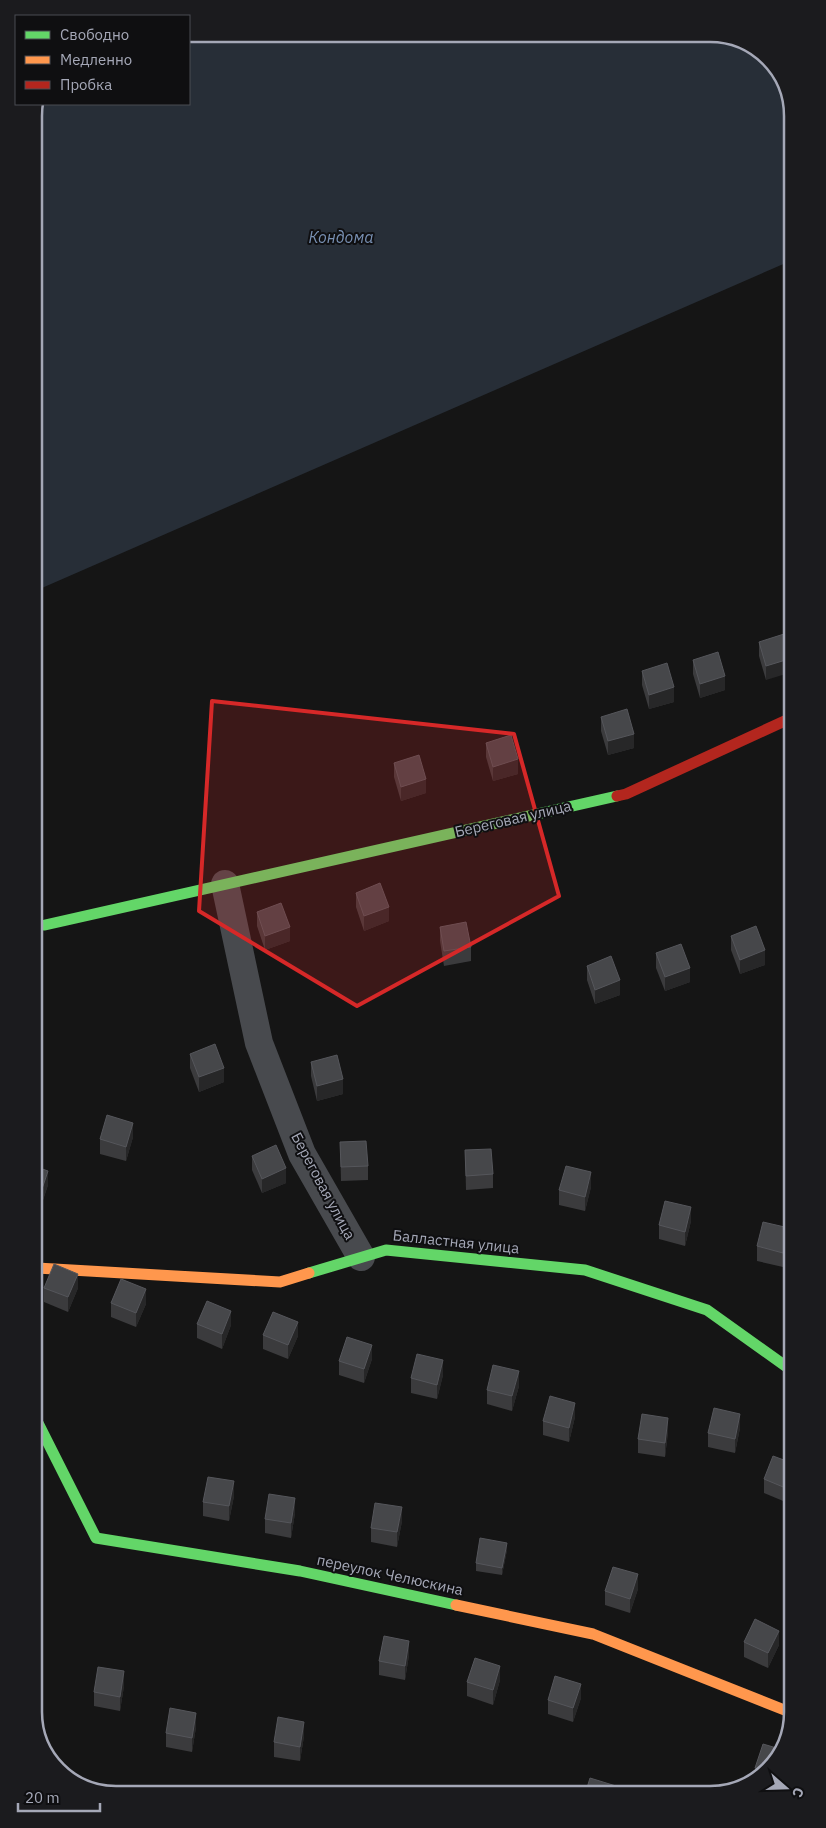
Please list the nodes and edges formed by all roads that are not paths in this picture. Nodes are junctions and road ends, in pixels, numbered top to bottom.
1 (784, 722) edge
2 (225, 884) junction
3 (45, 925) dead end
4 (361, 1257) junction
5 (42, 1268) edge
6 (784, 1365) edge
7 (42, 1431) edge
8 (784, 1710) edge

1 - 2 street, Береговая улица
2 - 3 street, Береговая улица
2 - 4 street, Береговая улица
4 - 5 street, Балластная улица
4 - 6 street, Балластная улица
7 - 8 street, переулок Челюскина

